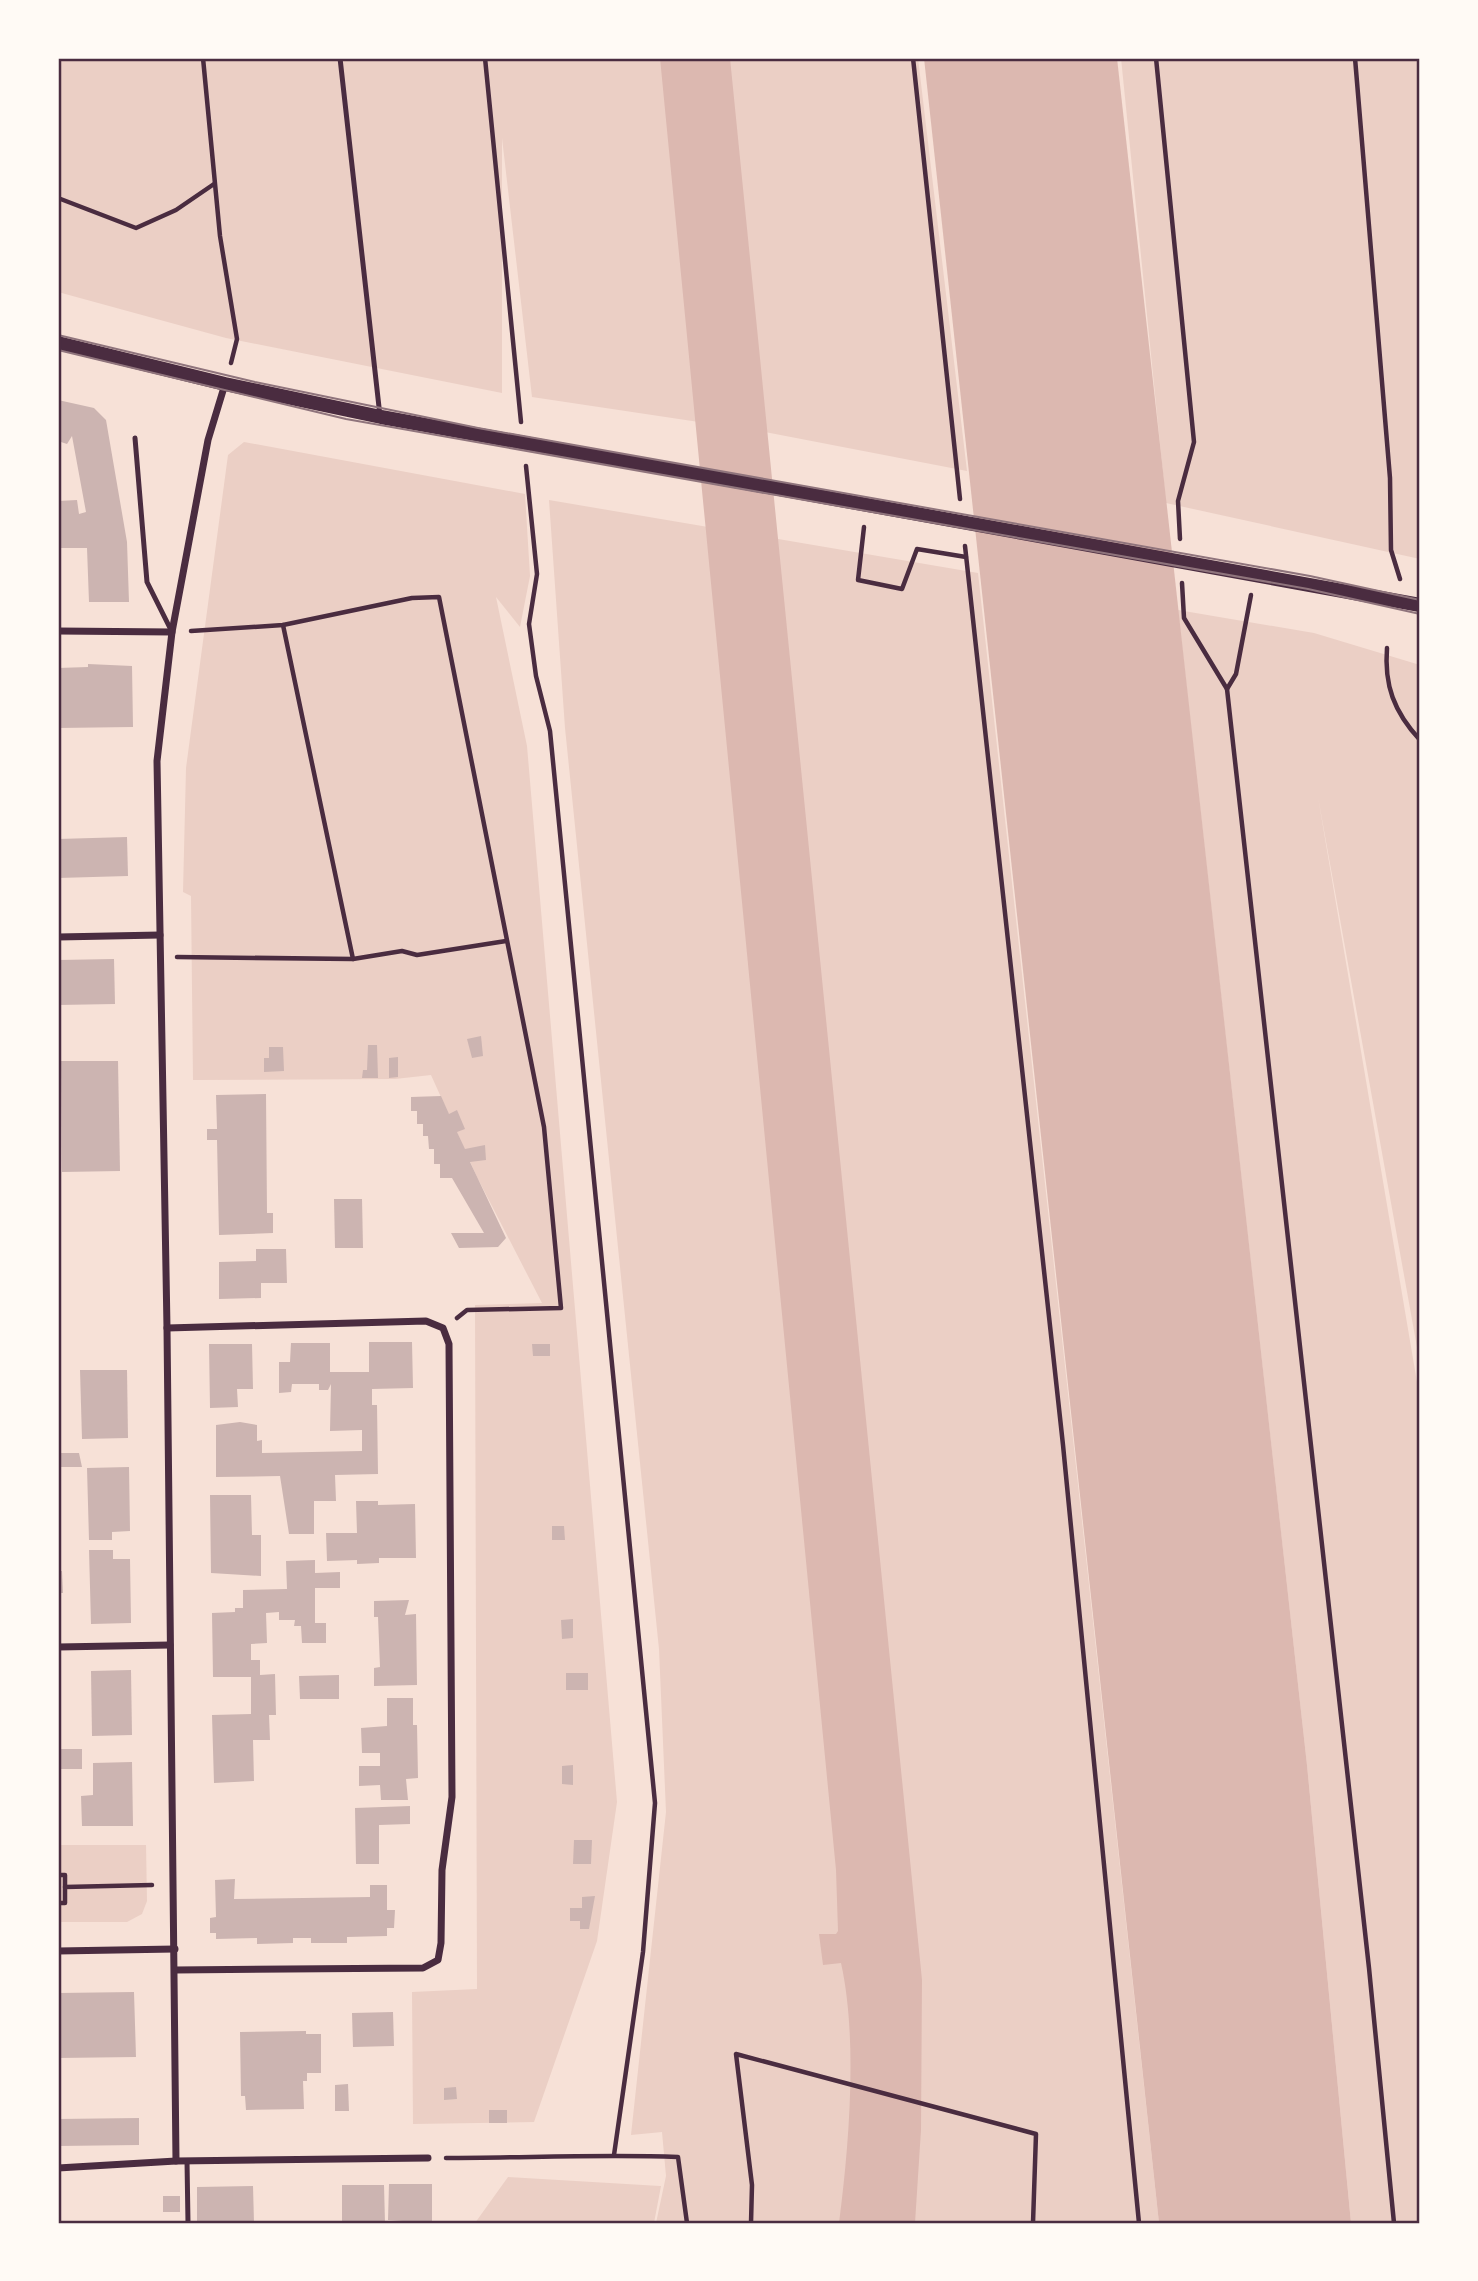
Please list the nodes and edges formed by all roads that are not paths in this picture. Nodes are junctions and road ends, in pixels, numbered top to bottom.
1 (340, 58) edge
2 (58, 342) edge
3 (225, 384) junction
4 (381, 417) junction
5 (135, 438) dead end
6 (1416, 606) edge
7 (58, 631) edge
8 (172, 632) junction
9 (160, 935) junction
10 (58, 937) edge
11 (167, 1328) junction
12 (170, 1645) junction
13 (58, 1647) edge
14 (175, 1949) junction
15 (58, 1951) edge
16 (175, 1970) junction
17 (428, 2158) road end
18 (176, 2161) junction
19 (187, 2161) junction
20 (58, 2168) edge
21 (188, 2223) edge

1 - 4 lane
2 - 3 main road
3 - 4 main road
3 - 8 street
4 - 6 main road
5 - 8 lane
7 - 8 street
8 - 9 street
9 - 10 street
9 - 11 street
11 - 12 street
11 - 16 street
12 - 13 street
12 - 14 street
14 - 15 street
14 - 16 street
16 - 18 street
17 - 19 street
18 - 19 street
18 - 20 street
19 - 21 lane

